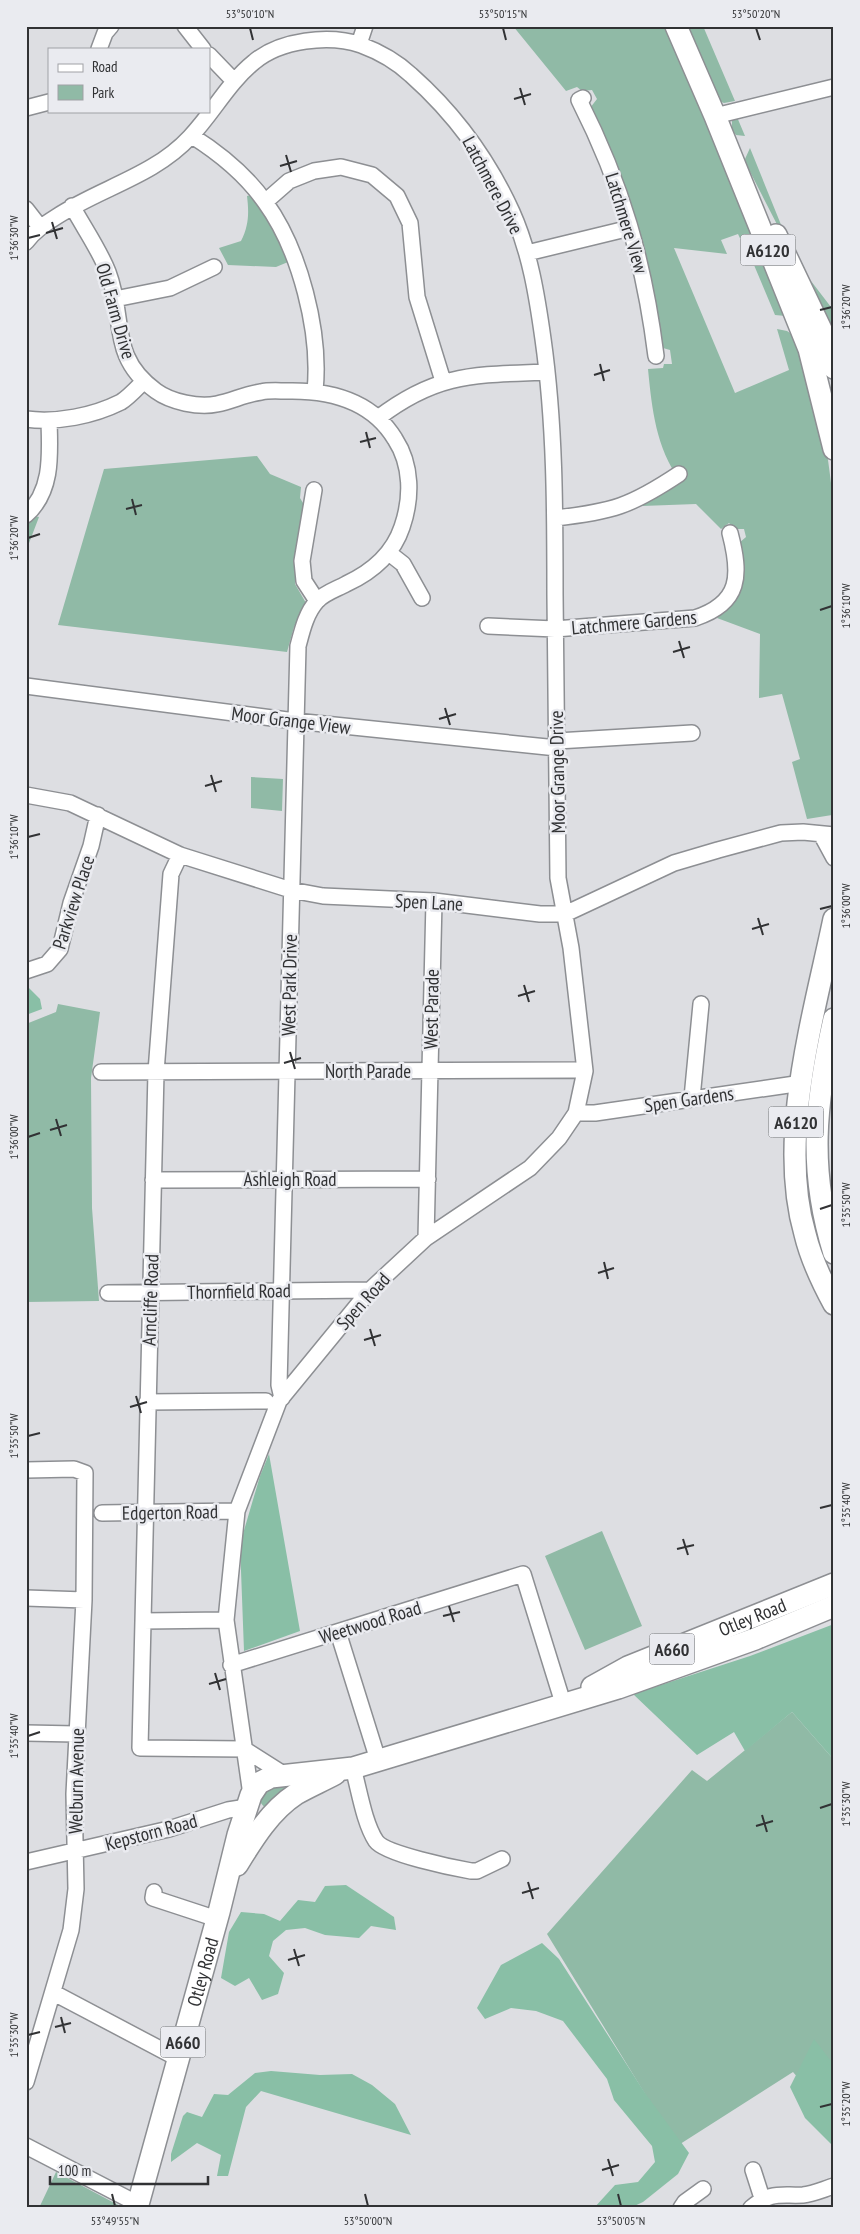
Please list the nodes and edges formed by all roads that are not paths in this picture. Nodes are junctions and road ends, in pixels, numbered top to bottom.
1 (111, 26) edge
2 (185, 26) edge
3 (365, 26) edge
4 (676, 26) edge
5 (359, 44) junction
6 (100, 48) edge
7 (202, 48) edge
8 (210, 56) edge
9 (234, 81) junction
10 (834, 87) edge
11 (583, 98) dead end
12 (48, 102) edge
13 (26, 108) edge
14 (715, 116) junction
15 (192, 136) junction
16 (729, 151) junction
17 (265, 202) junction
18 (72, 206) junction
19 (26, 209) edge
20 (40, 227) junction
21 (630, 228) junction
22 (26, 242) edge
23 (527, 253) junction
24 (214, 267) dead end
25 (115, 299) junction
26 (656, 356) dead end
27 (834, 368) edge
28 (547, 372) junction
29 (442, 381) junction
30 (144, 382) junction
31 (315, 391) junction
32 (829, 406) edge
33 (378, 418) junction
34 (26, 419) edge
35 (49, 421) junction
36 (834, 449) edge
37 (679, 474) dead end
38 (314, 490) dead end
39 (26, 515) edge
40 (555, 518) junction
41 (730, 533) dead end
42 (389, 553) junction
43 (422, 598) dead end
44 (317, 601) junction
45 (488, 626) dead end
46 (556, 629) junction
47 (26, 686) edge
48 (295, 721) junction
49 (692, 732) dead end
50 (557, 744) junction
51 (26, 795) edge
52 (98, 815) junction
53 (827, 834) edge
54 (180, 855) junction
55 (834, 858) edge
56 (291, 890) junction
57 (434, 901) junction
58 (565, 914) junction
59 (834, 919) edge
60 (26, 971) edge
61 (701, 1004) dead end
62 (834, 1019) edge
63 (575, 1070) dead end
64 (430, 1071) junction
65 (101, 1072) dead end
66 (156, 1072) junction
67 (287, 1072) junction
68 (802, 1083) junction
69 (692, 1098) junction
70 (576, 1113) junction
71 (428, 1178) junction
72 (284, 1179) junction
73 (153, 1180) junction
74 (426, 1238) junction
75 (834, 1253) edge
76 (370, 1290) junction
77 (282, 1291) junction
78 (150, 1292) junction
79 (108, 1293) dead end
80 (834, 1304) edge
81 (282, 1398) junction
82 (266, 1401) dead end
83 (147, 1402) junction
84 (26, 1470) edge
85 (237, 1511) junction
86 (102, 1513) dead end
87 (144, 1514) junction
88 (834, 1584) edge
89 (26, 1598) edge
90 (84, 1600) junction
91 (834, 1606) edge
92 (226, 1620) junction
93 (143, 1621) junction
94 (338, 1632) junction
95 (230, 1665) junction
96 (563, 1703) junction
97 (26, 1733) edge
98 (76, 1734) junction
99 (244, 1749) junction
100 (378, 1760) junction
101 (348, 1769) junction
102 (285, 1775) junction
103 (295, 1795) junction
104 (249, 1801) junction
105 (271, 1816) junction
106 (76, 1851) junction
107 (502, 1859) dead end
108 (26, 1862) edge
109 (227, 1880) junction
110 (154, 1892) dead end
111 (217, 1920) junction
112 (54, 1993) junction
113 (179, 2059) junction
114 (26, 2082) edge
115 (26, 2146) edge
116 (753, 2170) dead end
117 (834, 2186) edge
118 (703, 2189) dead end
119 (757, 2203) edge
120 (137, 2206) edge
121 (682, 2208) edge

1 - 6 street
2 - 7 street
3 - 5 street
4 - 14 highway, A6120
5 - 9 street, Latchmere Drive
5 - 23 street, Latchmere Drive
8 - 9 street
9 - 15 street, Latchmere Drive
10 - 14 street
11 - 21 street, Latchmere View
12 - 13 street
14 - 16 highway, A6120
15 - 17 street
15 - 18 street, Latchmere Drive
16 - 27 highway, A6120
16 - 32 highway, A6120
17 - 29 street
17 - 31 street
18 - 20 street, Latchmere Drive
18 - 25 street, Old Farm Drive
19 - 20 street
20 - 22 street, Latchmere Drive
21 - 23 street
21 - 26 street, Latchmere View
23 - 28 street, Latchmere Drive
24 - 25 street
25 - 30 street, Old Farm Drive
28 - 29 street
28 - 40 street, Latchmere Drive
29 - 33 street
30 - 31 street, Old Farm Drive
30 - 35 street
31 - 33 street, Old Farm Drive
32 - 36 highway, A6120
33 - 42 street, Old Farm Drive
34 - 35 street
35 - 39 street
37 - 40 street
38 - 44 street
40 - 46 street, Latchmere Drive
41 - 46 street, Latchmere Gardens
42 - 43 street
42 - 44 street, Old Farm Drive
44 - 48 street
45 - 46 street, Latchmere Gardens
46 - 50 street, Moor Grange Drive
47 - 48 street, Moor Grange View
48 - 50 street, Moor Grange View
48 - 56 street, West Park Drive
49 - 50 street, Moor Grange View
50 - 58 street, Moor Grange Drive
51 - 52 street, Spen Lane
52 - 54 street, Spen Lane
52 - 60 street, Parkview Place
53 - 55 street
53 - 58 street, Spen Lane
54 - 56 street, Spen Lane
54 - 66 street, Arncliffe Road
56 - 57 street, Spen Lane
56 - 67 street, West Park Drive
57 - 58 street, Spen Lane
57 - 64 street, West Parade
58 - 70 street, Spen Road
59 - 68 highway, A6120
61 - 69 street
62 - 75 highway, A6120
63 - 64 street, North Parade
64 - 67 street, North Parade
64 - 71 street, West Parade
65 - 66 street, North Parade
66 - 67 street, North Parade
66 - 73 street, Arncliffe Road
67 - 72 street, West Park Drive
68 - 69 street, Spen Gardens
68 - 80 highway, A6120
69 - 70 street, Spen Gardens
70 - 74 street, Spen Road
71 - 72 street, Ashleigh Road
71 - 74 street, West Parade
72 - 73 street, Ashleigh Road
72 - 77 street, West Park Drive
73 - 78 street, Arncliffe Road
74 - 76 street, Spen Road
76 - 77 street, Thornfield Road
76 - 81 street, Spen Road
77 - 78 street, Thornfield Road
77 - 81 street, West Park Drive
78 - 79 street, Thornfield Road
78 - 83 street, Arncliffe Road
81 - 85 street, Spen Road
82 - 83 street
83 - 87 street, Arncliffe Road
84 - 90 street, Welburn Avenue
85 - 87 street, Edgerton Road
85 - 92 street, Spen Road
86 - 87 street, Edgerton Road
87 - 93 street, Arncliffe Road
88 - 96 highway, Otley Road / A660
89 - 90 street
90 - 98 street, Welburn Avenue
91 - 96 highway, Otley Road / A660
92 - 93 street
92 - 95 street, Spen Road
93 - 99 street, Arncliffe Road
94 - 95 street, Weetwood Road
94 - 96 street, Weetwood Road
94 - 100 street
95 - 99 street, Spen Road
96 - 100 highway, Otley Road / A660
97 - 98 street
98 - 106 street, Welburn Avenue
99 - 102 street
99 - 104 street, Spen Road
100 - 101 highway, Otley Road / A660
101 - 102 highway, Otley Road / A660
101 - 103 highway, Otley Road / A660
101 - 107 street
102 - 103 highway
102 - 104 highway, Otley Road / A660
103 - 105 highway, Otley Road / A660
104 - 105 highway
104 - 106 street, Kepstorn Road
104 - 109 highway, Otley Road / A660
105 - 109 highway, Otley Road / A660
106 - 108 street, Kepstorn Road
106 - 112 street, Welburn Avenue
109 - 111 highway, Otley Road / A660
110 - 111 street
111 - 113 highway, Otley Road / A660
112 - 113 street
112 - 114 street, Welburn Avenue
113 - 120 highway, Otley Road / A660
115 - 120 street
116 - 119 street
117 - 119 street
118 - 121 street

